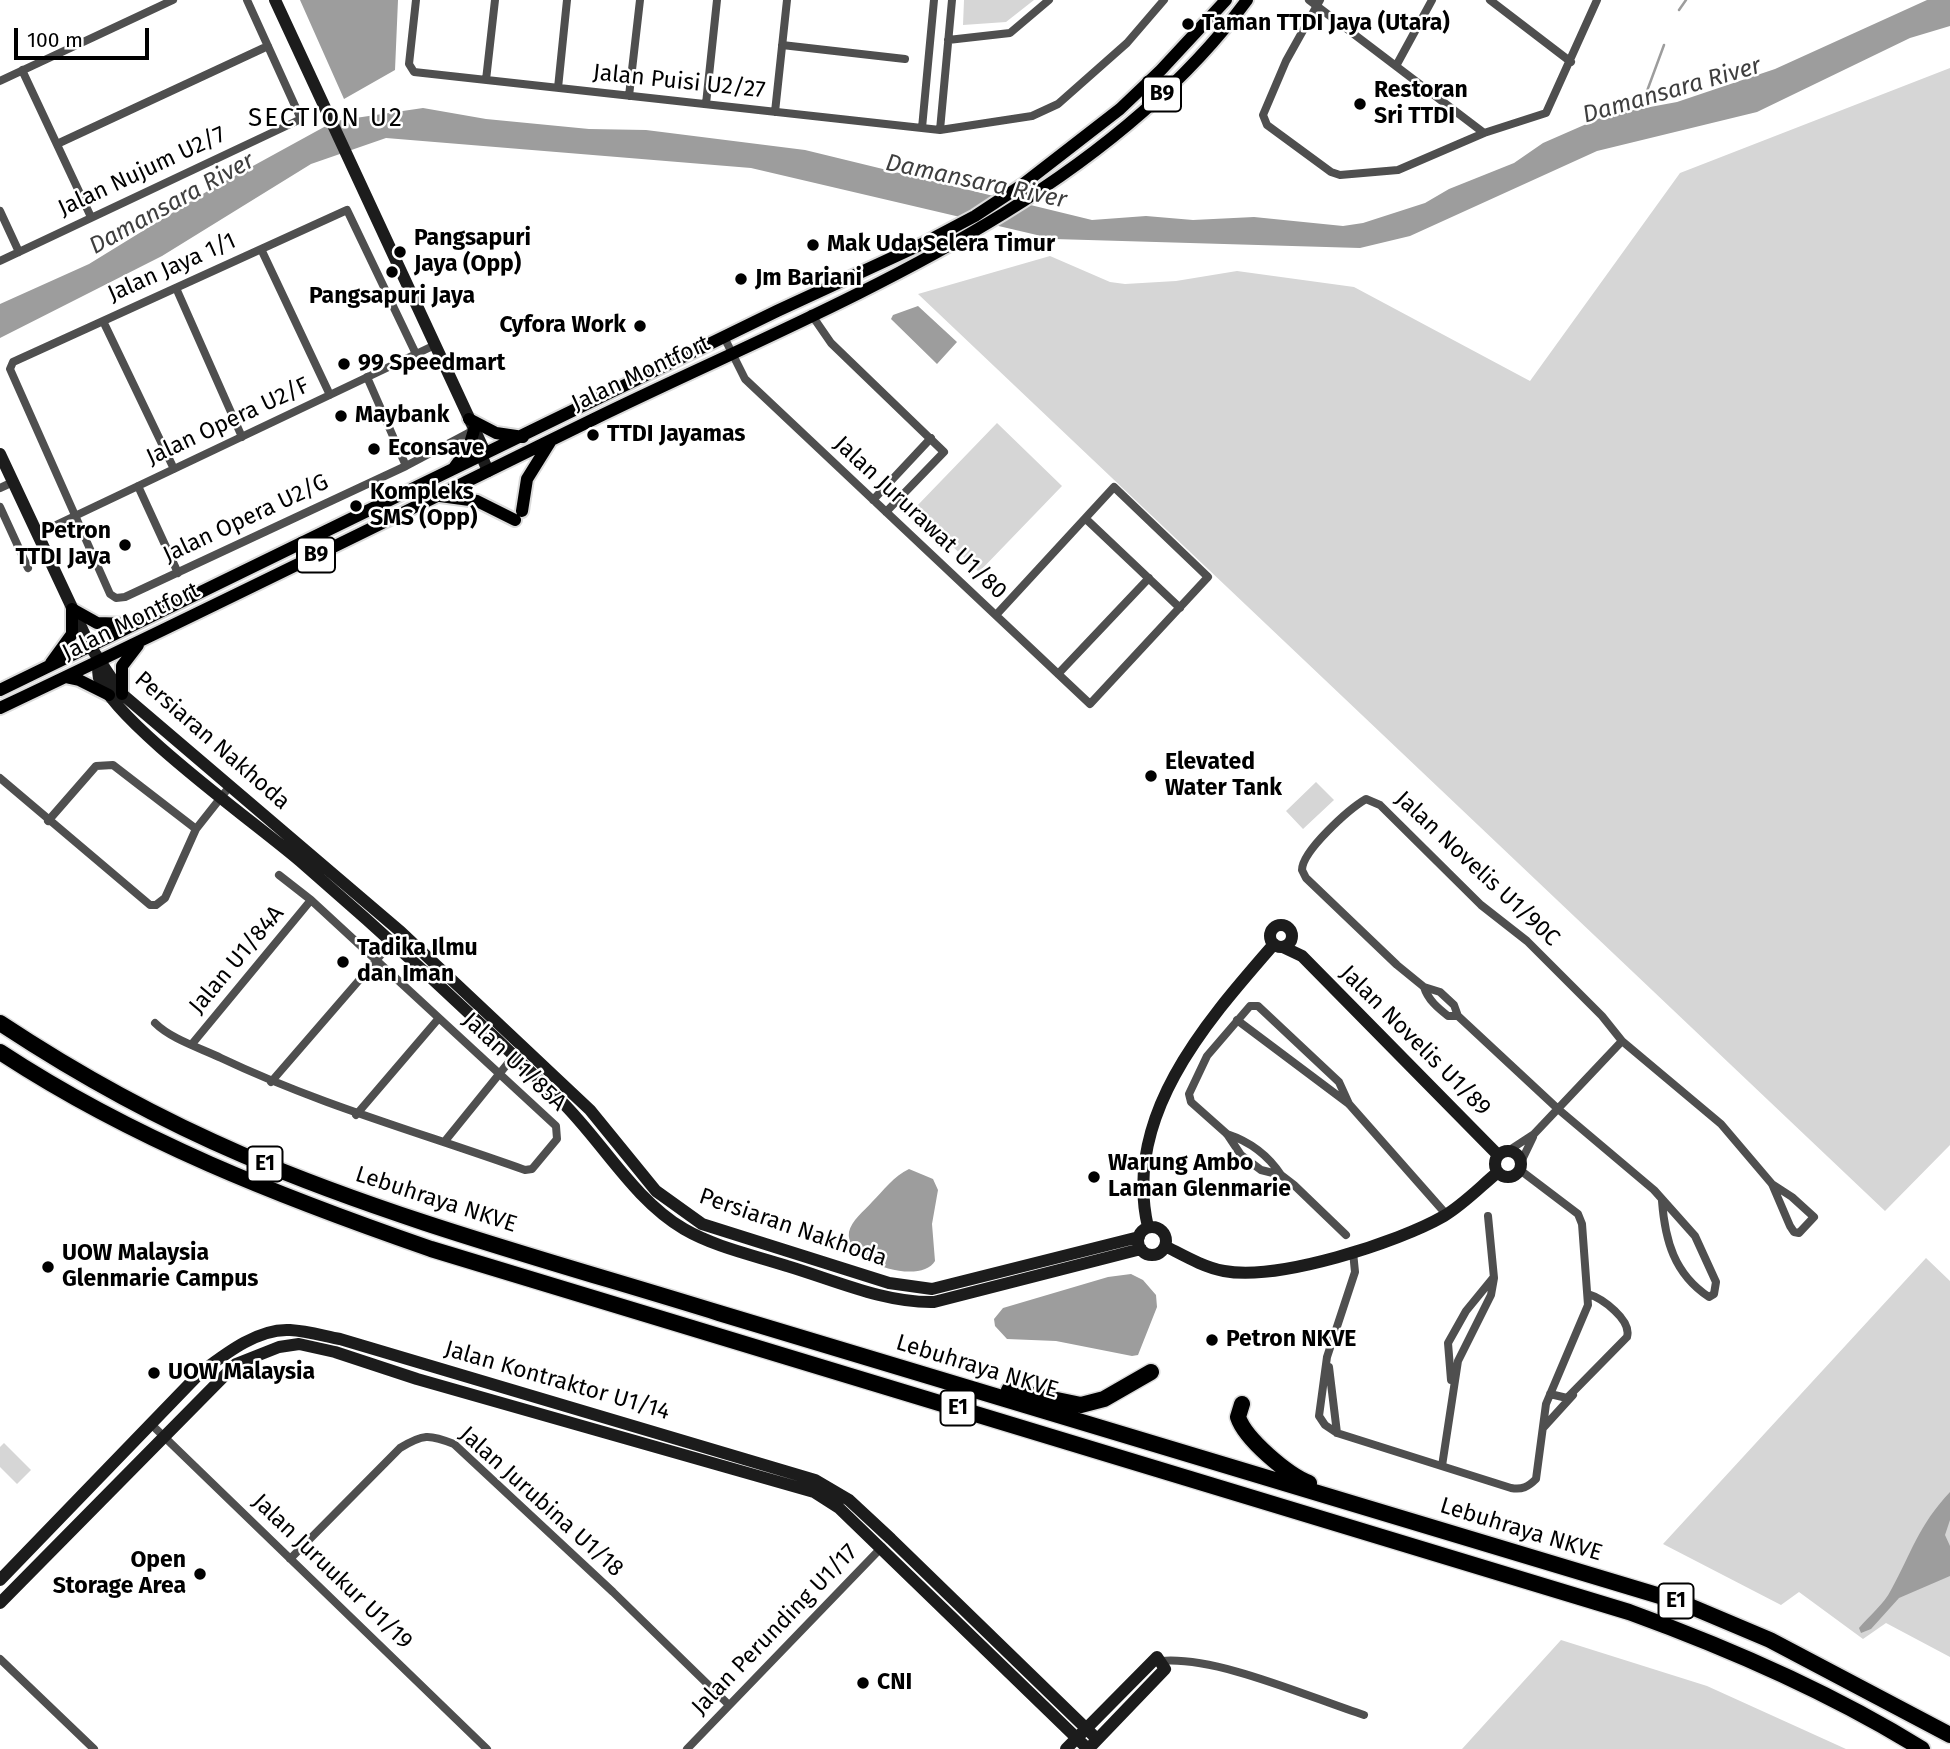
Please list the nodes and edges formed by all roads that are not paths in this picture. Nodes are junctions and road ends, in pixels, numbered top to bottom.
1 (173, 0) edge
2 (247, 0) edge
3 (275, 0) edge
4 (416, 0) edge
5 (495, 0) edge
6 (568, 0) edge
7 (639, 0) edge
8 (716, 0) edge
9 (787, 0) edge
10 (934, 0) edge
11 (952, 0) edge
12 (1049, 0) edge
13 (1164, 0) edge
14 (1226, 0) edge
15 (1254, 0) edge
16 (1432, 0) edge
17 (1490, 0) edge
18 (1597, 0) edge
19 (1315, 2) edge
20 (159, 3) edge
21 (1244, 4) edge
22 (948, 40) junction
23 (782, 45) junction
24 (268, 46) junction
25 (905, 59) dead end
26 (1572, 62) junction
27 (1396, 66) junction
28 (22, 70) junction
29 (0, 80) edge
30 (486, 80) junction
31 (558, 88) junction
32 (629, 96) junction
33 (705, 104) junction
34 (775, 112) junction
35 (922, 128) junction
36 (940, 130) junction
37 (1484, 134) junction
38 (57, 144) junction
39 (0, 211) edge
40 (91, 217) junction
41 (261, 249) junction
42 (19, 251) junction
43 (0, 261) edge
44 (176, 288) junction
45 (811, 314) junction
46 (103, 321) junction
47 (724, 337) junction
48 (435, 345) junction
49 (415, 354) junction
50 (732, 354) junction
51 (367, 377) junction
52 (330, 395) junction
53 (472, 424) junction
54 (242, 437) junction
55 (523, 437) junction
56 (931, 438) junction
57 (552, 439) junction
58 (0, 453) edge
59 (485, 453) junction
60 (407, 466) junction
61 (174, 469) junction
62 (493, 469) junction
63 (449, 473) junction
64 (13, 482) junction
65 (138, 486) junction
66 (0, 488) edge
67 (438, 496) junction
68 (873, 500) junction
69 (0, 507) edge
70 (886, 512) junction
71 (73, 517) junction
72 (1086, 519) junction
73 (37, 534) junction
74 (29, 568) dead end
75 (178, 573) junction
76 (1149, 578) junction
77 (1180, 608) junction
78 (72, 609) junction
79 (996, 615) junction
80 (135, 624) junction
81 (143, 639) junction
82 (89, 646) junction
83 (98, 662) junction
84 (48, 666) junction
85 (1058, 674) junction
86 (65, 677) junction
87 (0, 690) edge
88 (115, 694) junction
89 (0, 708) edge
90 (0, 778) edge
91 (226, 791) junction
92 (48, 821) junction
93 (196, 829) junction
94 (279, 875) dead end
95 (311, 900) junction
96 (401, 932) junction
97 (391, 943) junction
98 (376, 961) junction
99 (439, 1018) junction
100 (1237, 1020) junction
101 (0, 1023) edge
102 (155, 1023) dead end
103 (1622, 1041) junction
104 (192, 1044) junction
105 (0, 1052) edge
106 (513, 1057) junction
107 (1323, 1066) junction
108 (499, 1074) junction
109 (1313, 1076) junction
110 (271, 1082) junction
111 (1349, 1104) junction
112 (1558, 1109) junction
113 (356, 1115) junction
114 (1227, 1134) junction
115 (1534, 1134) junction
116 (445, 1141) junction
117 (1503, 1153) junction
118 (1520, 1166) junction
119 (1499, 1172) junction
120 (1281, 1175) junction
121 (1772, 1184) junction
122 (1662, 1200) junction
123 (1446, 1214) junction
124 (1488, 1216) dead end
125 (1148, 1227) junction
126 (1346, 1235) dead end
127 (1140, 1243) junction
128 (1165, 1246) junction
129 (1353, 1252) junction
130 (1494, 1278) junction
131 (1588, 1294) junction
132 (806, 1340) junction
133 (1327, 1357) junction
134 (1152, 1371) dead end
135 (1452, 1390) junction
136 (1574, 1392) junction
137 (1550, 1394) junction
138 (1242, 1405) dead end
139 (150, 1423) junction
140 (1543, 1428) junction
141 (1337, 1433) junction
142 (163, 1436) junction
143 (1442, 1466) junction
144 (1383, 1512) junction
145 (891, 1539) junction
146 (881, 1549) junction
147 (290, 1559) junction
148 (0, 1580) edge
149 (0, 1603) edge
150 (0, 1659) edge
151 (1161, 1661) junction
152 (729, 1705) junction
153 (1364, 1715) dead end
154 (1086, 1728) junction
155 (1950, 1735) edge
156 (1077, 1738) junction
157 (1097, 1739) junction
158 (94, 1749) edge
159 (487, 1749) edge
160 (687, 1749) edge
161 (1066, 1749) edge
162 (1088, 1749) edge
163 (1922, 1749) edge

1 - 20 street
2 - 24 street
3 - 48 street
4 - 30 street, Jalan Puisi U2/27
5 - 30 street
6 - 31 street
7 - 32 street
8 - 33 street
9 - 23 street
10 - 35 street
11 - 22 street
12 - 22 street
13 - 36 street, Jalan Puisi U2/27
14 - 47 main road, Jalan Montfort / B9
15 - 21 main road, Jalan Montfort
16 - 27 street
17 - 26 street
18 - 26 street
19 - 27 street
19 - 37 street
20 - 28 street
21 - 45 main road, Jalan Montfort / B9
22 - 36 street
23 - 25 street
23 - 34 street
24 - 38 street
24 - 40 street, Jalan Nujum U2/7
26 - 37 street
27 - 37 street
28 - 29 street
28 - 38 street
30 - 31 street, Jalan Puisi U2/27
31 - 32 street, Jalan Puisi U2/27
32 - 33 street, Jalan Puisi U2/27
33 - 34 street, Jalan Puisi U2/27
34 - 35 street, Jalan Puisi U2/27
35 - 36 street, Jalan Puisi U2/27
38 - 40 street
39 - 42 street
40 - 42 street, Jalan Nujum U2/7
41 - 44 street, Jalan Jaya 1/1
41 - 49 street, Jalan Jaya 1/1
41 - 52 street
42 - 43 street, Jalan Nujum U2/7
44 - 46 street, Jalan Jaya 1/1
44 - 54 street
45 - 50 main road, Jalan Montfort / B9
45 - 56 street
46 - 61 street
46 - 71 street, Jalan Jaya 1/1
47 - 50 street, Jalan Jururawat U1/80
47 - 55 main road, Jalan Montfort / B9
48 - 49 street, Jalan Opera U2/F
48 - 53 street
49 - 51 street, Jalan Opera U2/F
50 - 57 main road, Jalan Montfort / B9
50 - 68 street, Jalan Jururawat U1/80
51 - 52 street, Jalan Opera U2/F
51 - 60 street
52 - 54 street, Jalan Opera U2/F
53 - 55 main road
53 - 59 street
53 - 60 street, Jalan Opera U2/G
53 - 63 main road
54 - 61 street, Jalan Opera U2/F
55 - 59 main road, Jalan Montfort / B9
56 - 68 street
56 - 70 street
57 - 62 main road, Jalan Montfort / B9
57 - 67 main road
58 - 64 street, Persiaran Nakhoda
59 - 62 street
59 - 63 main road, Jalan Montfort / B9
60 - 75 street, Jalan Opera U2/G
61 - 65 street, Jalan Opera U2/F
62 - 67 main road, Jalan Montfort / B9
63 - 80 main road, Jalan Montfort / B9
64 - 66 street
64 - 73 street, Persiaran Nakhoda
65 - 71 street, Jalan Opera U2/F
65 - 75 street
67 - 81 main road, Jalan Montfort / B9
68 - 70 street, Jalan Jururawat U1/80
69 - 74 street
70 - 79 street, Jalan Jururawat U1/80
71 - 73 street, Jalan Opera U2/F
71 - 75 street, Jalan Opera U2/G
72 - 76 street
72 - 77 street
72 - 79 street
73 - 78 street, Persiaran Nakhoda
76 - 77 street
76 - 85 street
77 - 85 street, Jalan Jururawat U1/80
78 - 80 main road
78 - 82 street, Persiaran Nakhoda
78 - 84 main road
79 - 85 street, Jalan Jururawat U1/80
80 - 82 main road, Jalan Montfort / B9
81 - 83 main road, Jalan Montfort / B9
81 - 88 main road
82 - 83 street, Persiaran Nakhoda
82 - 84 main road, Jalan Montfort / B9
83 - 86 main road, Jalan Montfort / B9
83 - 88 street, Persiaran Nakhoda
84 - 87 main road, Jalan Montfort / B9
86 - 88 main road
86 - 89 main road, Jalan Montfort / B9
88 - 91 street, Persiaran Nakhoda
90 - 92 street
91 - 93 street
91 - 96 street, Persiaran Nakhoda
91 - 97 street, Persiaran Nakhoda
92 - 93 street
92 - 93 street
94 - 95 street, Jalan U1/85A
95 - 98 street, Jalan U1/85A
95 - 104 street, Jalan U1/84A
96 - 97 street
96 - 127 street, Persiaran Nakhoda
97 - 98 street
97 - 106 street, Persiaran Nakhoda
98 - 99 street, Jalan U1/85A
98 - 110 street
99 - 108 street, Jalan U1/85A
99 - 113 street
100 - 107 street
100 - 109 street
100 - 114 street
101 - 132 highway, Lebuhraya NKVE / E1
102 - 104 street
103 - 112 street
103 - 112 street, Jalan Novelis U1/90C
103 - 121 street
104 - 110 street
105 - 163 highway, Lebuhraya NKVE / E1
106 - 108 street
106 - 127 street, Persiaran Nakhoda
107 - 109 street
107 - 111 street
108 - 116 street
108 - 116 street, Jalan U1/85A
109 - 111 street
110 - 113 street
111 - 123 street
112 - 115 street
112 - 122 street
113 - 116 street
114 - 120 street
114 - 120 street
115 - 117 street
115 - 118 street
117 - 118 street
117 - 119 street
117 - 125 street, Jalan Novelis U1/89
118 - 119 street
118 - 131 street
119 - 123 street
120 - 126 street
121 - 121 street
122 - 122 street
123 - 129 street
124 - 130 street
125 - 127 street
125 - 128 street
127 - 128 street
128 - 129 street
129 - 133 street
130 - 135 street
130 - 135 street
131 - 136 street
131 - 137 street
132 - 134 highway
132 - 144 highway, Lebuhraya NKVE / E1
133 - 141 street
133 - 141 street
135 - 143 street
136 - 137 street
136 - 140 street
137 - 140 street
138 - 144 highway
139 - 142 street, Jalan Juruukur U1/19
139 - 145 street, Jalan Kontraktor U1/14
139 - 148 street, Jalan Kontraktor U1/14
140 - 143 street
141 - 143 street
142 - 146 street, Jalan Kontraktor U1/14
142 - 147 street, Jalan Juruukur U1/19
142 - 149 street, Jalan Kontraktor U1/14
144 - 155 highway, Lebuhraya NKVE / E1
145 - 146 street, Jalan Perunding U1/17
145 - 154 street, Jalan Kontraktor U1/14
146 - 152 street, Jalan Perunding U1/17
146 - 156 street, Jalan Kontraktor U1/14
147 - 152 street, Jalan Jurubina U1/18
147 - 159 street, Jalan Juruukur U1/19
150 - 158 street
151 - 153 street
151 - 154 street
151 - 157 street
152 - 160 street, Jalan Perunding U1/17
154 - 156 street
154 - 157 street, Jalan Kontraktor U1/14
156 - 161 street
156 - 162 street, Jalan Kontraktor U1/14
157 - 162 street

